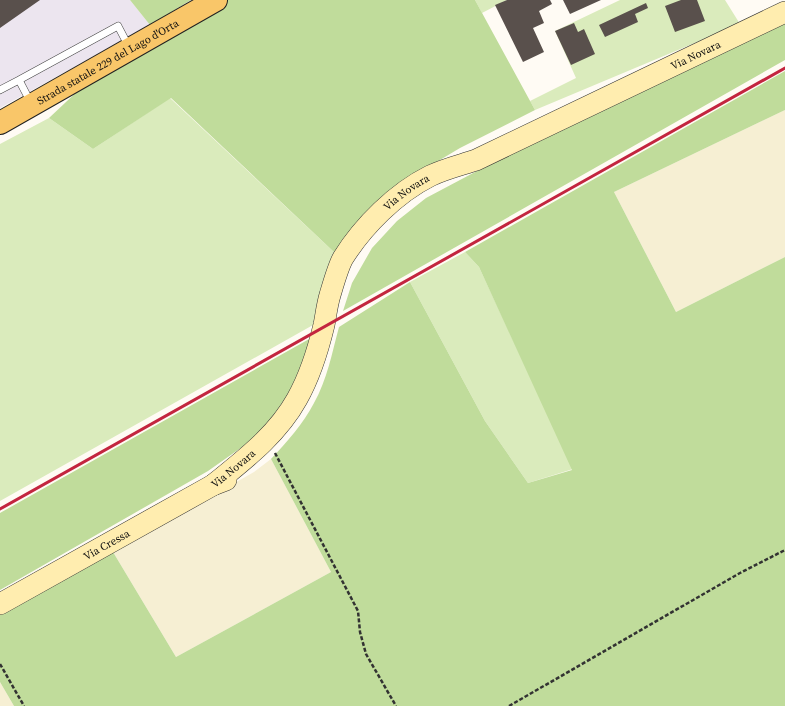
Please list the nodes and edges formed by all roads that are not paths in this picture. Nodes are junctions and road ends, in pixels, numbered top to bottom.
1 (216, 0) edge
2 (785, 12) edge
3 (130, 48) junction
4 (19, 80) junction
5 (0, 90) edge
6 (32, 105) junction
7 (0, 123) edge
8 (476, 160) junction
9 (213, 485) junction
10 (0, 604) edge

1 - 3 main road, Strada statale 229 del Lago d'Orta
2 - 8 main road, Via Novara
3 - 4 lane
3 - 6 main road, Strada statale 229 del Lago d'Orta
4 - 5 lane
4 - 6 lane
6 - 7 main road, Strada statale 229 del Lago d'Orta
8 - 9 main road, Via Novara
8 - 9 main road, Via Novara
9 - 10 main road, Via Cressa

